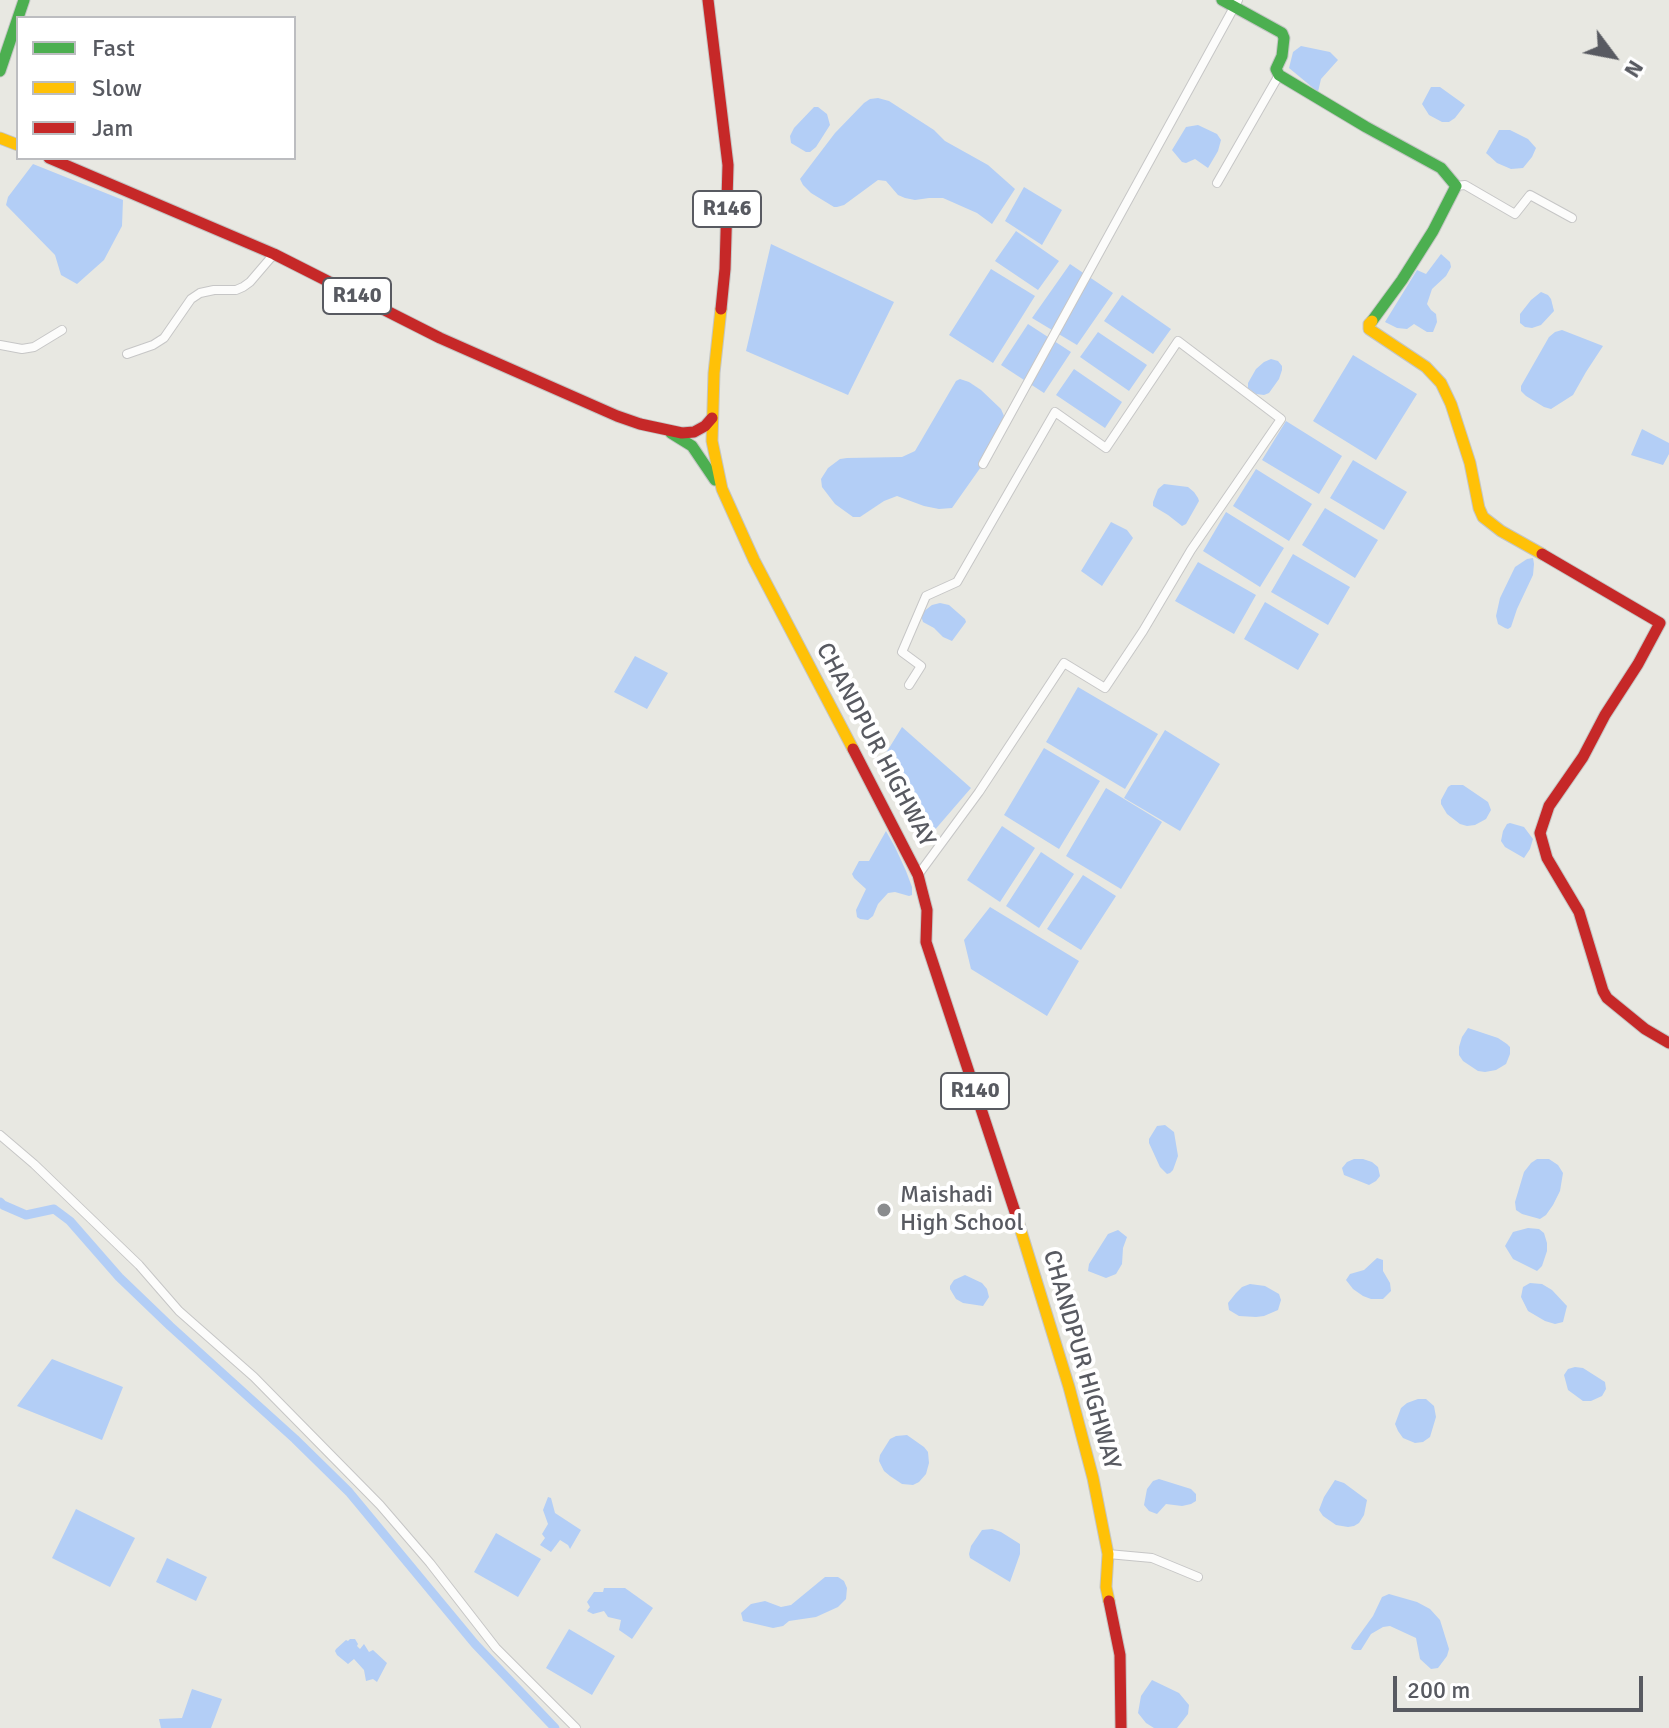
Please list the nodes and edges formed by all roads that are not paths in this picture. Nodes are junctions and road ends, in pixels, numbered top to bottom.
1 (708, 0) edge
2 (1222, 0) edge
3 (1238, 0) edge
4 (16, 24) edge
5 (0, 71) edge
6 (1279, 75) junction
7 (54, 160) edge
8 (1217, 183) dead end
9 (1456, 186) junction
10 (1572, 218) dead end
11 (274, 254) junction
12 (62, 330) dead end
13 (0, 345) edge
14 (127, 354) dead end
15 (712, 418) junction
16 (666, 430) junction
17 (983, 464) dead end
18 (722, 489) junction
19 (909, 685) dead end
20 (918, 875) junction
21 (1669, 1043) edge
22 (0, 1135) edge
23 (1108, 1554) junction
24 (1198, 1577) dead end
25 (576, 1728) edge
26 (1121, 1728) edge

1 - 15 main road, R146
2 - 6 main road
3 - 17 street
4 - 5 main road
6 - 8 street
6 - 9 main road
7 - 11 main road, R140
9 - 10 street
9 - 21 main road
11 - 14 street
11 - 16 main road, R140
12 - 13 street
15 - 16 main road, R140
15 - 18 main road, R140
16 - 18 main road, R140
18 - 20 main road, CHANDPUR HIGHWAY / R140
19 - 20 street
20 - 23 main road, CHANDPUR HIGHWAY / R140
22 - 25 street
23 - 24 street
23 - 26 main road, CHANDPUR HIGHWAY / R140

